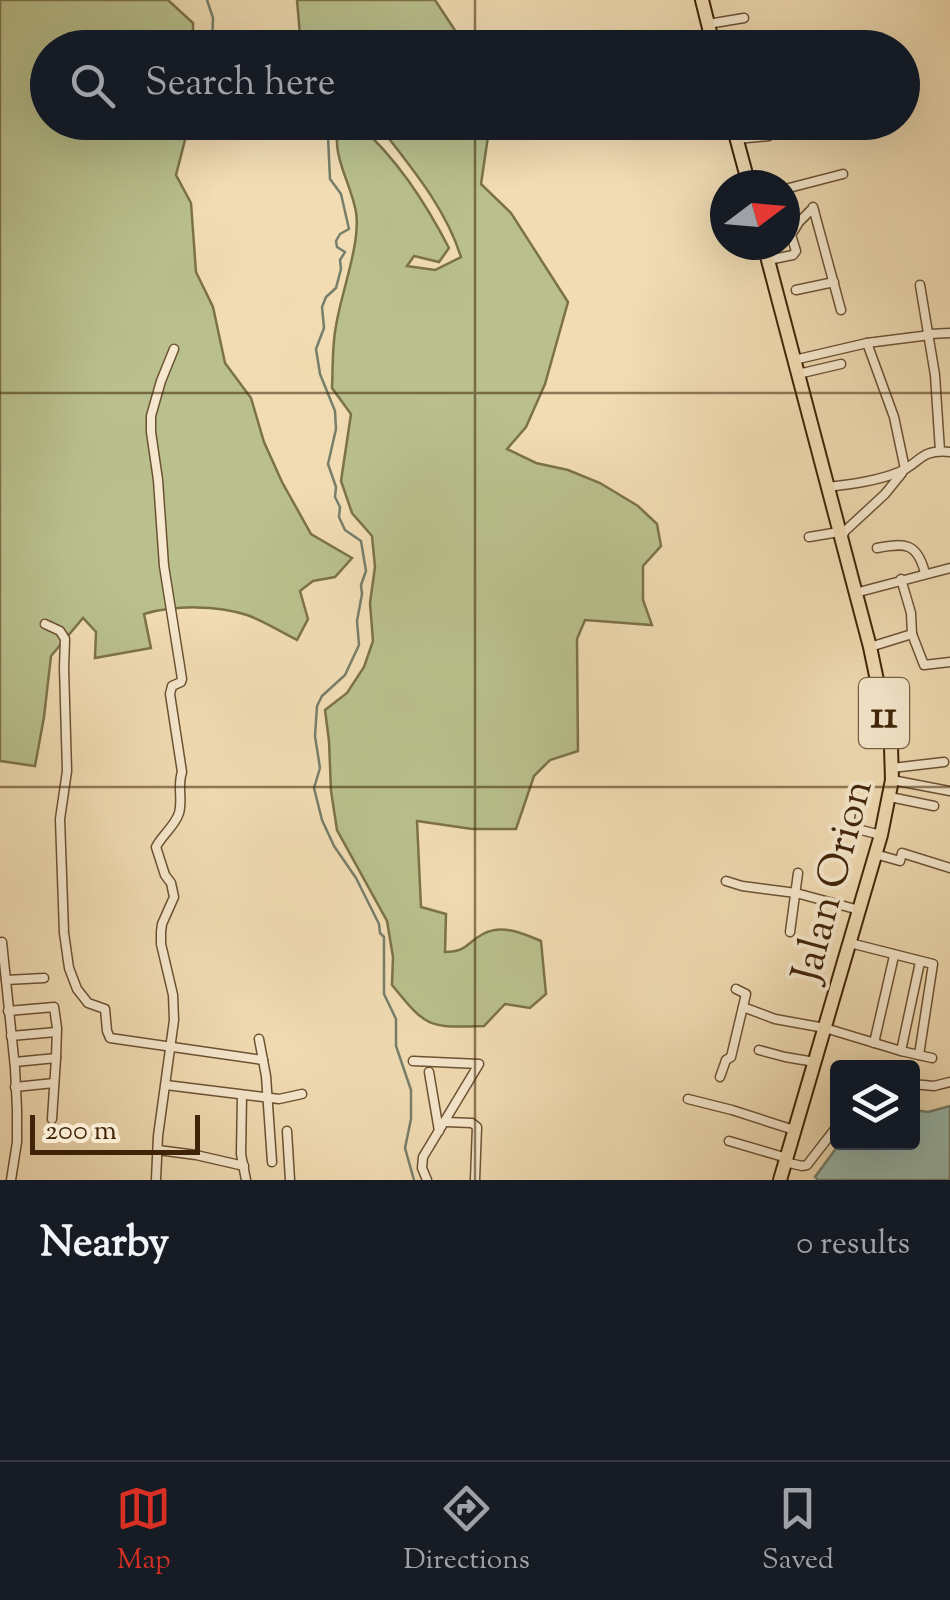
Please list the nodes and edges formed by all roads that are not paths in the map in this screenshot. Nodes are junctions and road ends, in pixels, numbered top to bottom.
1 (702, 0) edge
2 (744, 18) dead end
3 (708, 24) junction
4 (710, 30) edge
5 (736, 140) edge
6 (745, 170) edge
7 (843, 174) dead end
8 (800, 185) edge
9 (800, 223) edge
10 (768, 260) edge
11 (834, 282) junction
12 (920, 285) dead end
13 (796, 290) dead end
14 (841, 310) dead end
15 (950, 333) edge
16 (930, 335) junction
17 (867, 343) junction
18 (174, 349) dead end
19 (841, 364) dead end
20 (796, 367) junction
21 (945, 451) edge
22 (904, 470) junction
23 (828, 487) junction
24 (840, 535) junction
25 (810, 537) dead end
26 (877, 548) dead end
27 (949, 571) edge
28 (925, 573) junction
29 (901, 579) junction
30 (855, 592) junction
31 (45, 624) dead end
32 (912, 634) junction
33 (870, 647) junction
34 (950, 662) edge
35 (944, 762) dead end
36 (892, 774) junction
37 (950, 792) edge
38 (890, 797) junction
39 (934, 806) dead end
40 (851, 810) dead end
41 (881, 836) junction
42 (875, 854) junction
43 (950, 868) edge
44 (798, 873) dead end
45 (726, 881) dead end
46 (796, 893) junction
47 (859, 910) junction
48 (790, 932) dead end
49 (2, 942) edge
50 (850, 943) junction
51 (894, 956) junction
52 (920, 962) junction
53 (44, 978) dead end
54 (6, 980) junction
55 (736, 989) dead end
56 (743, 1006) junction
57 (8, 1011) junction
58 (824, 1028) junction
59 (56, 1032) junction
60 (11, 1036) junction
61 (259, 1039) dead end
62 (874, 1043) junction
63 (172, 1046) junction
64 (759, 1050) dead end
65 (900, 1051) junction
66 (919, 1055) junction
67 (56, 1058) junction
68 (932, 1058) dead end
69 (264, 1060) junction
70 (414, 1061) dead end
71 (14, 1062) junction
72 (815, 1062) junction
73 (429, 1072) dead end
74 (720, 1077) dead end
75 (950, 1082) edge
76 (54, 1083) junction
77 (166, 1085) junction
78 (920, 1085) edge
79 (15, 1088) junction
80 (302, 1094) dead end
81 (242, 1095) junction
82 (267, 1098) junction
83 (688, 1100) dead end
84 (52, 1119) dead end
85 (446, 1122) junction
86 (794, 1130) junction
87 (439, 1131) junction
88 (271, 1134) junction
89 (830, 1135) edge
90 (729, 1141) dead end
91 (158, 1150) junction
92 (786, 1160) junction
93 (272, 1162) dead end
94 (244, 1166) junction
95 (422, 1168) junction
96 (11, 1180) edge
97 (156, 1180) edge
98 (246, 1180) edge
99 (290, 1180) edge
100 (419, 1180) edge
101 (427, 1180) edge
102 (475, 1180) edge
103 (780, 1180) edge

1 - 3 highway
2 - 3 street
3 - 4 highway
5 - 6 highway
7 - 8 street
9 - 11 street
10 - 20 highway, Jalan Orion / 11
11 - 13 street
11 - 14 street
12 - 16 street
15 - 16 street
16 - 17 street
16 - 21 street
17 - 20 street
17 - 22 street
18 - 63 street
19 - 20 street
20 - 23 highway, Jalan Orion / 11
21 - 22 street
22 - 23 street
22 - 24 street
23 - 24 highway, Jalan Orion / 11
24 - 25 street
24 - 30 highway, Jalan Orion / 11
26 - 28 street
27 - 28 street
28 - 29 street
29 - 30 street
29 - 32 street
30 - 33 highway, Jalan Orion / 11
31 - 63 street
32 - 33 street
32 - 34 street
33 - 36 highway, Jalan Orion / 11
35 - 36 street
36 - 37 street
36 - 38 highway, Jalan Orion / 11
38 - 39 street
38 - 41 highway, Jalan Orion / 11
40 - 41 street
41 - 42 highway, Jalan Orion / 11
42 - 43 street
42 - 47 highway, Jalan Orion / 11
44 - 46 street
45 - 46 street
46 - 47 street
46 - 48 street
47 - 50 highway, Jalan Orion / 11
49 - 54 street
50 - 51 street
50 - 58 highway, Jalan Orion / 11
51 - 52 street
51 - 62 street
52 - 65 street
52 - 66 street
53 - 54 street
54 - 57 street
55 - 56 street
56 - 58 street
56 - 74 street
57 - 59 street
57 - 60 street
58 - 62 street
58 - 72 highway, Jalan Orion / 11
59 - 60 street
59 - 67 street
60 - 71 street
61 - 69 street
62 - 65 street
63 - 69 street
63 - 77 street
64 - 72 street
65 - 66 street
66 - 68 street
67 - 71 street
67 - 76 street
69 - 82 street
70 - 85 street
71 - 79 street
72 - 86 highway, Jalan Orion / 11
73 - 87 street
75 - 78 street
76 - 79 street
76 - 84 street
77 - 81 street
77 - 91 street
79 - 96 street
80 - 82 street
81 - 82 street
81 - 94 street
82 - 88 street
83 - 86 street
85 - 87 street
85 - 102 street
86 - 92 highway, Jalan Orion / 11
87 - 95 street
88 - 93 street
88 - 99 street
89 - 92 street
90 - 92 street
91 - 94 street
91 - 97 street
92 - 103 highway, Jalan Orion / 11
94 - 98 street
95 - 100 street
95 - 101 street

